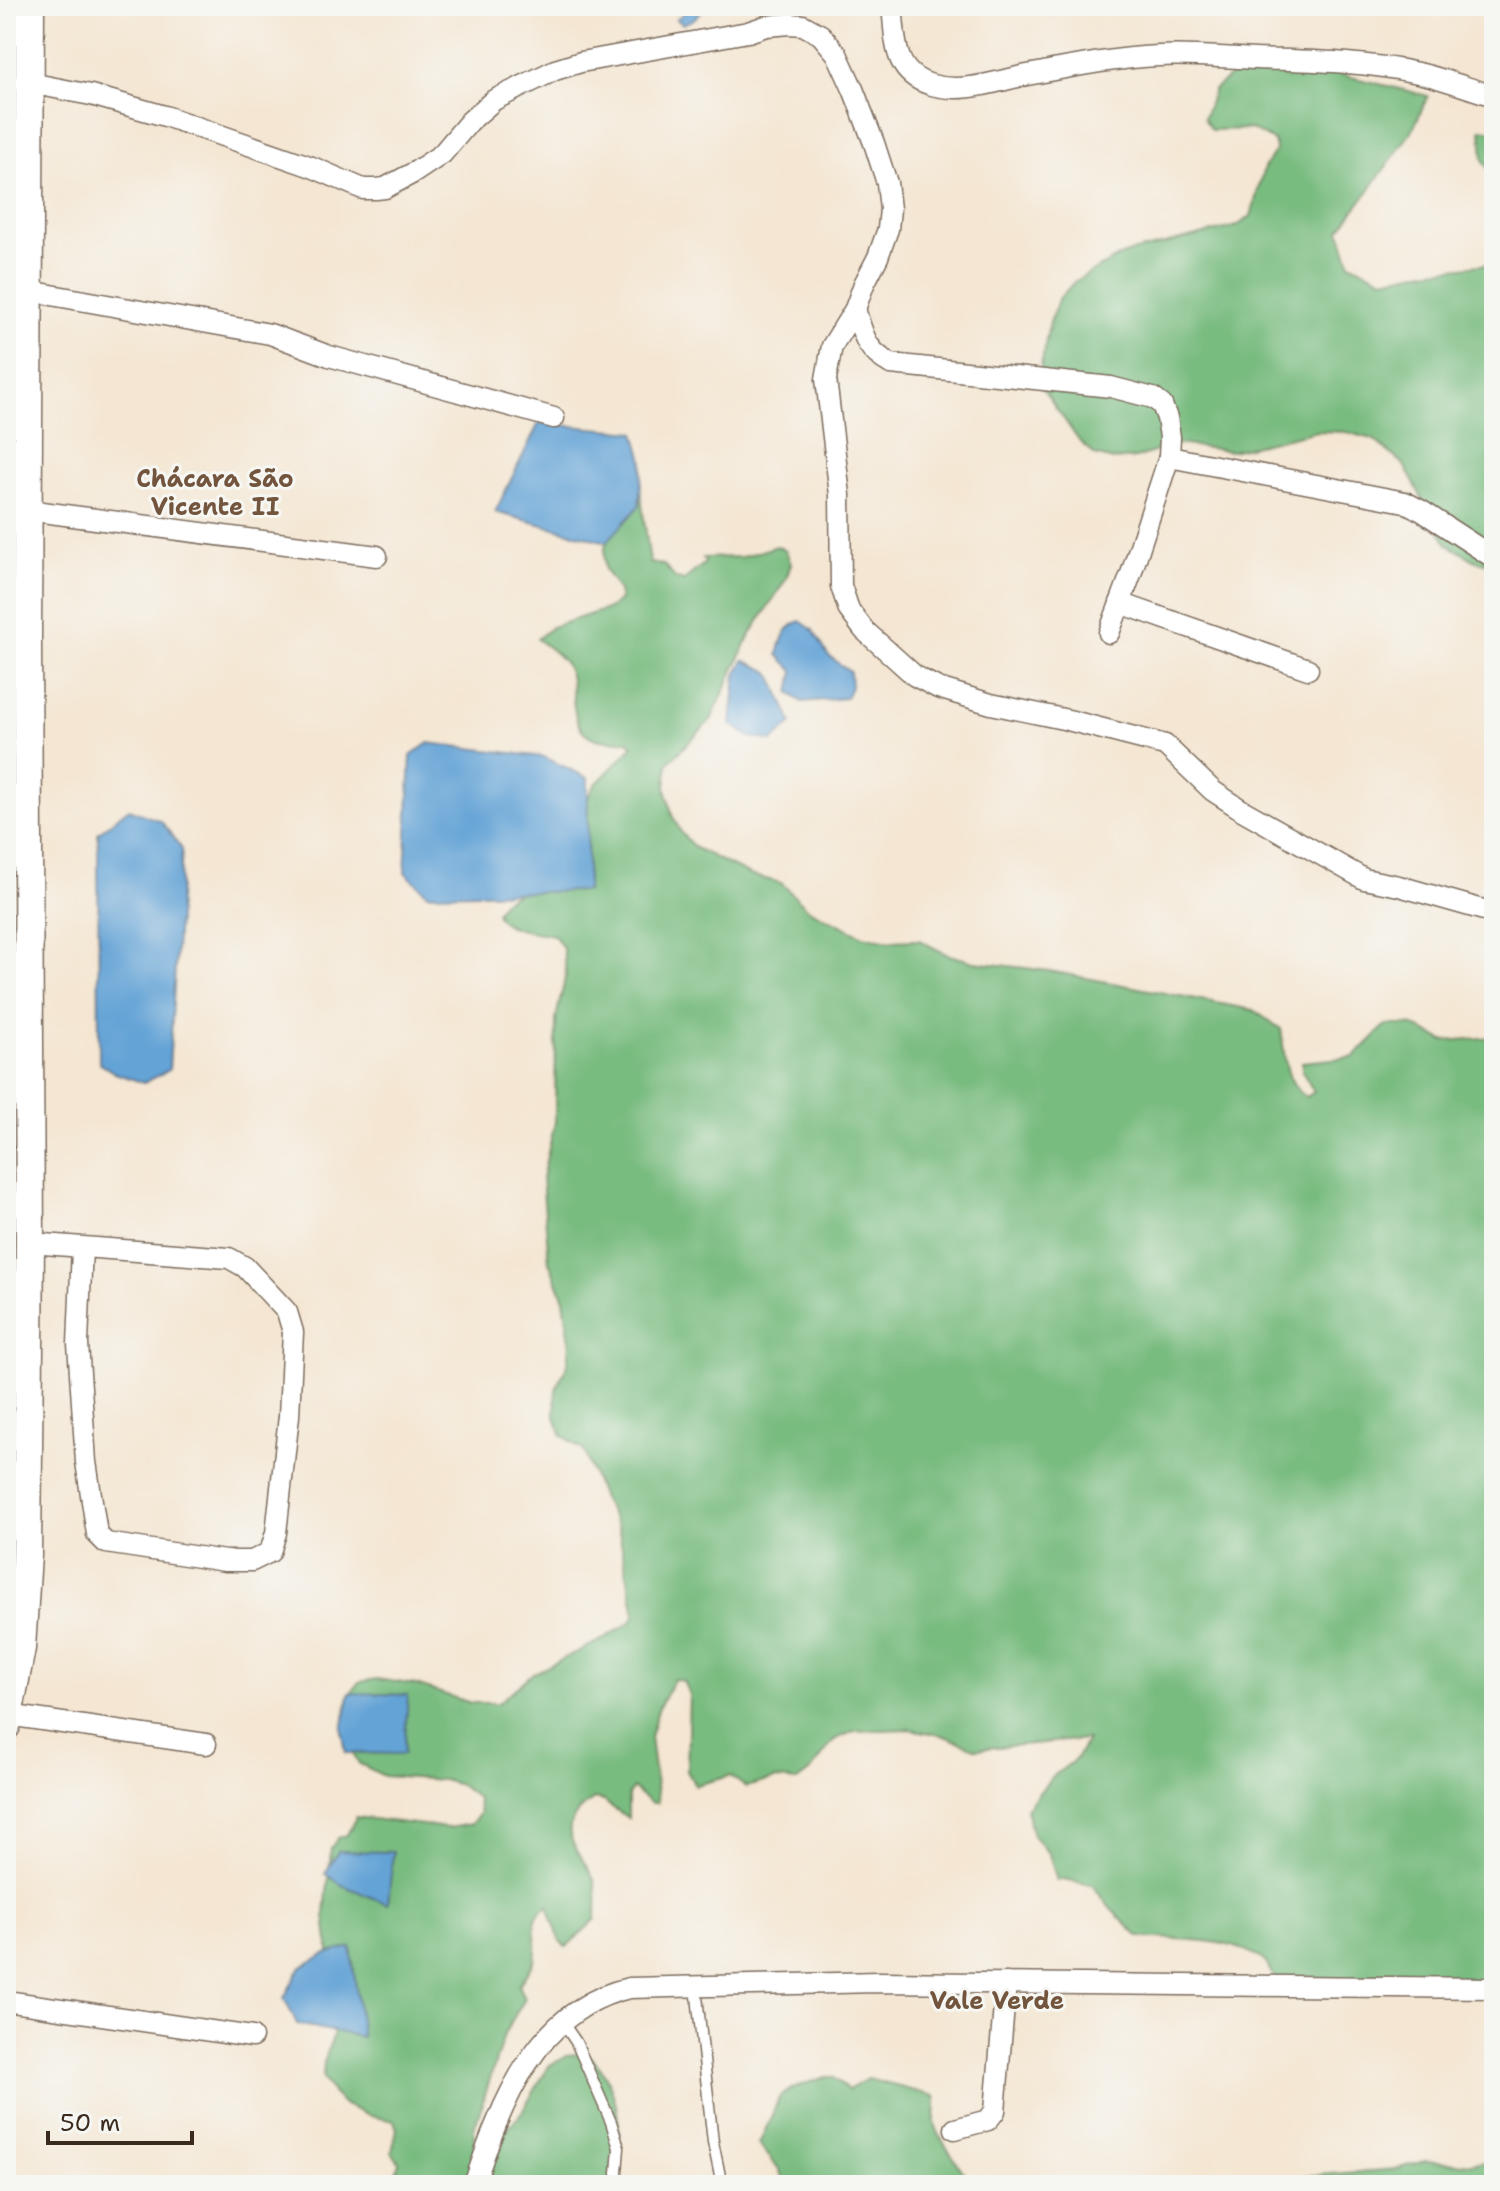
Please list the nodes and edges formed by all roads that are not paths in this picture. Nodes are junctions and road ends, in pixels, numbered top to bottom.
1 (30, 6) edge
2 (802, 6) edge
3 (892, 6) edge
4 (790, 24) junction
5 (30, 83) junction
6 (1494, 96) edge
7 (29, 291) junction
8 (855, 309) junction
9 (554, 418) dead end
10 (1169, 457) junction
11 (27, 510) junction
12 (377, 556) dead end
13 (1494, 558) edge
14 (1120, 603) junction
15 (1109, 633) dead end
16 (16, 640) edge
17 (1308, 669) dead end
18 (1494, 913) edge
19 (30, 1243) junction
20 (82, 1247) junction
21 (7, 1721) edge
22 (206, 1744) dead end
23 (1006, 1983) junction
24 (696, 1987) junction
25 (1494, 1988) edge
26 (6, 2001) edge
27 (563, 2023) junction
28 (252, 2037) dead end
29 (955, 2129) dead end
30 (720, 2176) dead end
31 (474, 2185) edge
32 (618, 2185) edge

1 - 5 main road
2 - 4 street
3 - 6 street
4 - 5 street
4 - 8 street
5 - 7 main road
7 - 9 street
7 - 11 main road
8 - 10 street
8 - 18 street
10 - 13 street
10 - 14 street
11 - 12 street
11 - 16 main road
14 - 15 street
14 - 17 street
16 - 19 main road
19 - 20 street
19 - 21 main road
20 - 20 street
21 - 22 street
23 - 24 street
23 - 25 street
23 - 29 street
24 - 27 street
24 - 30 lane
26 - 28 street
27 - 31 street
27 - 32 lane

